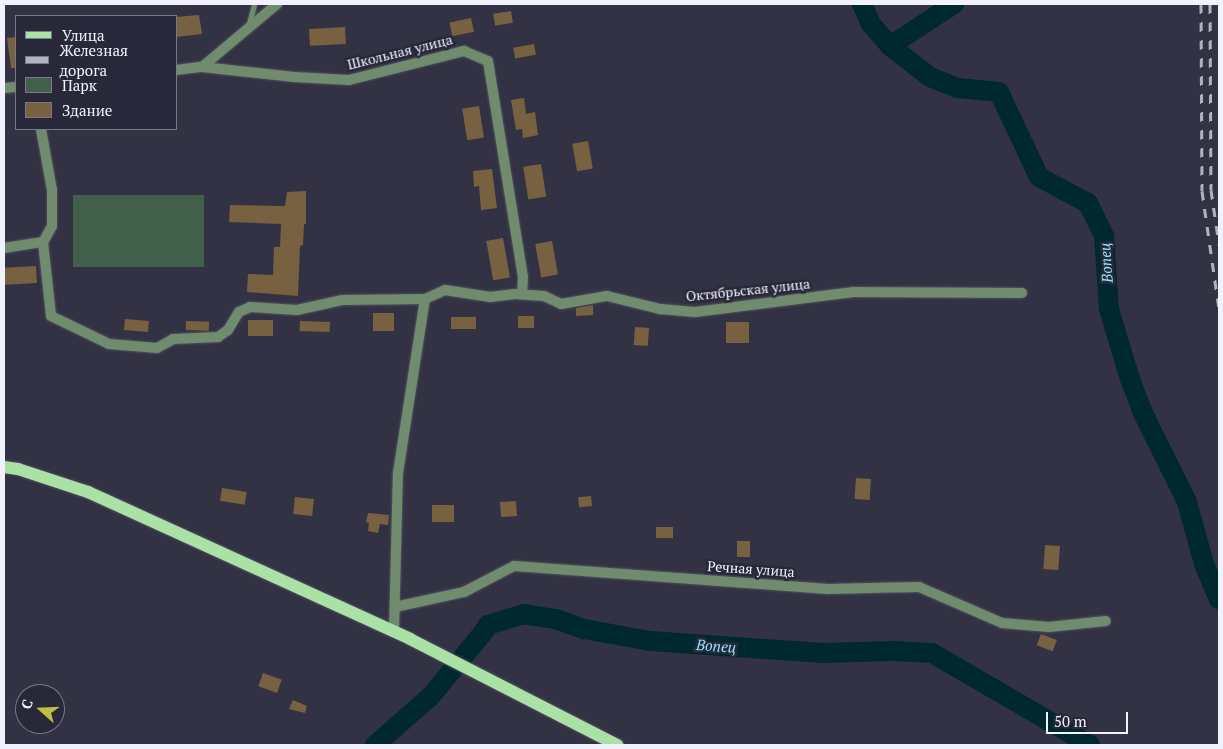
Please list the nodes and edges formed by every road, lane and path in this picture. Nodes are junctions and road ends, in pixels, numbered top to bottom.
1 (254, 4) edge
2 (276, 4) edge
3 (248, 28) junction
4 (202, 67) junction
5 (178, 70) edge
6 (41, 130) edge
7 (43, 242) junction
8 (4, 248) edge
9 (1022, 293) dead end
10 (522, 294) junction
11 (425, 300) junction
12 (4, 467) edge
13 (395, 607) junction
14 (1106, 621) dead end
15 (394, 632) junction
16 (617, 745) edge

1 - 3 lane
2 - 3 street
3 - 4 street
4 - 5 street
4 - 10 street, Школьная улица
6 - 7 street
7 - 8 street
7 - 11 street, Октябрьская улица
9 - 10 street, Октябрьская улица
10 - 11 street, Октябрьская улица
11 - 13 street
12 - 15 main road
13 - 14 street, Речная улица
13 - 15 street
15 - 16 main road

